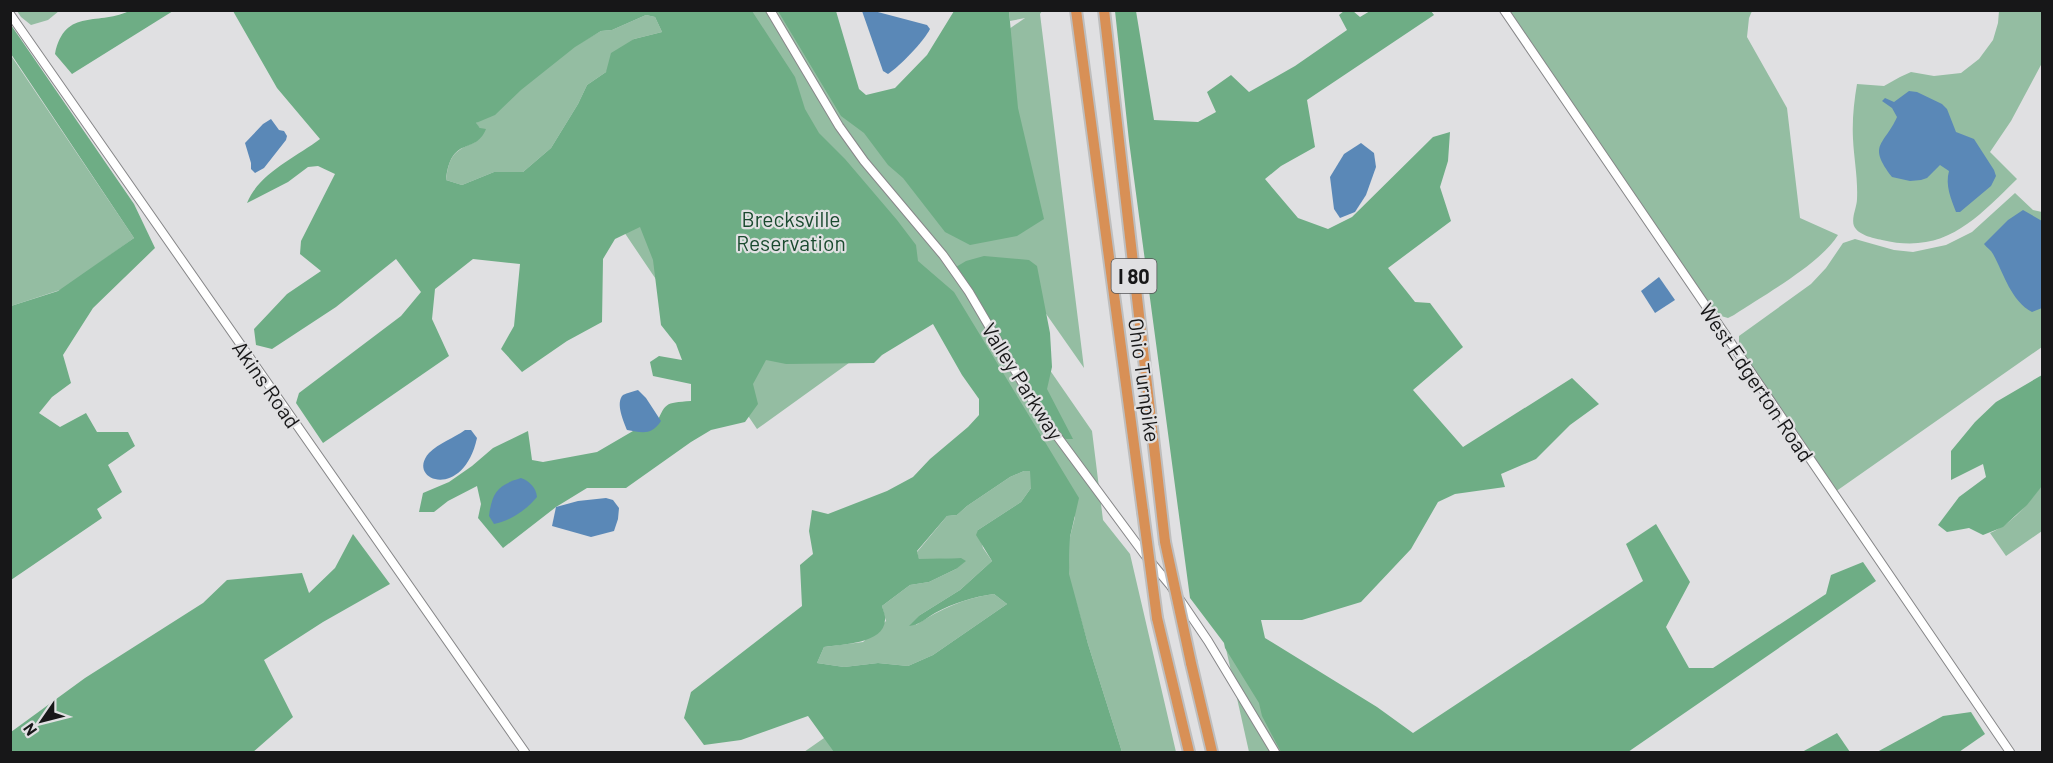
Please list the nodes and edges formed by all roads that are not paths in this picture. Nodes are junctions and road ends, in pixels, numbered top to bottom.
1 (770, 10) edge
2 (1076, 10) edge
3 (1104, 10) edge
4 (1504, 10) edge
5 (10, 15) edge
6 (525, 753) edge
7 (1189, 753) edge
8 (1212, 753) edge
9 (1275, 753) edge
10 (2010, 753) edge

1 - 9 street, Valley Parkway
2 - 7 highway, Ohio Turnpike / I 80, bridge
3 - 8 highway, Ohio Turnpike / I 80, bridge
4 - 10 street, West Edgerton Road
5 - 6 street, Akins Road

